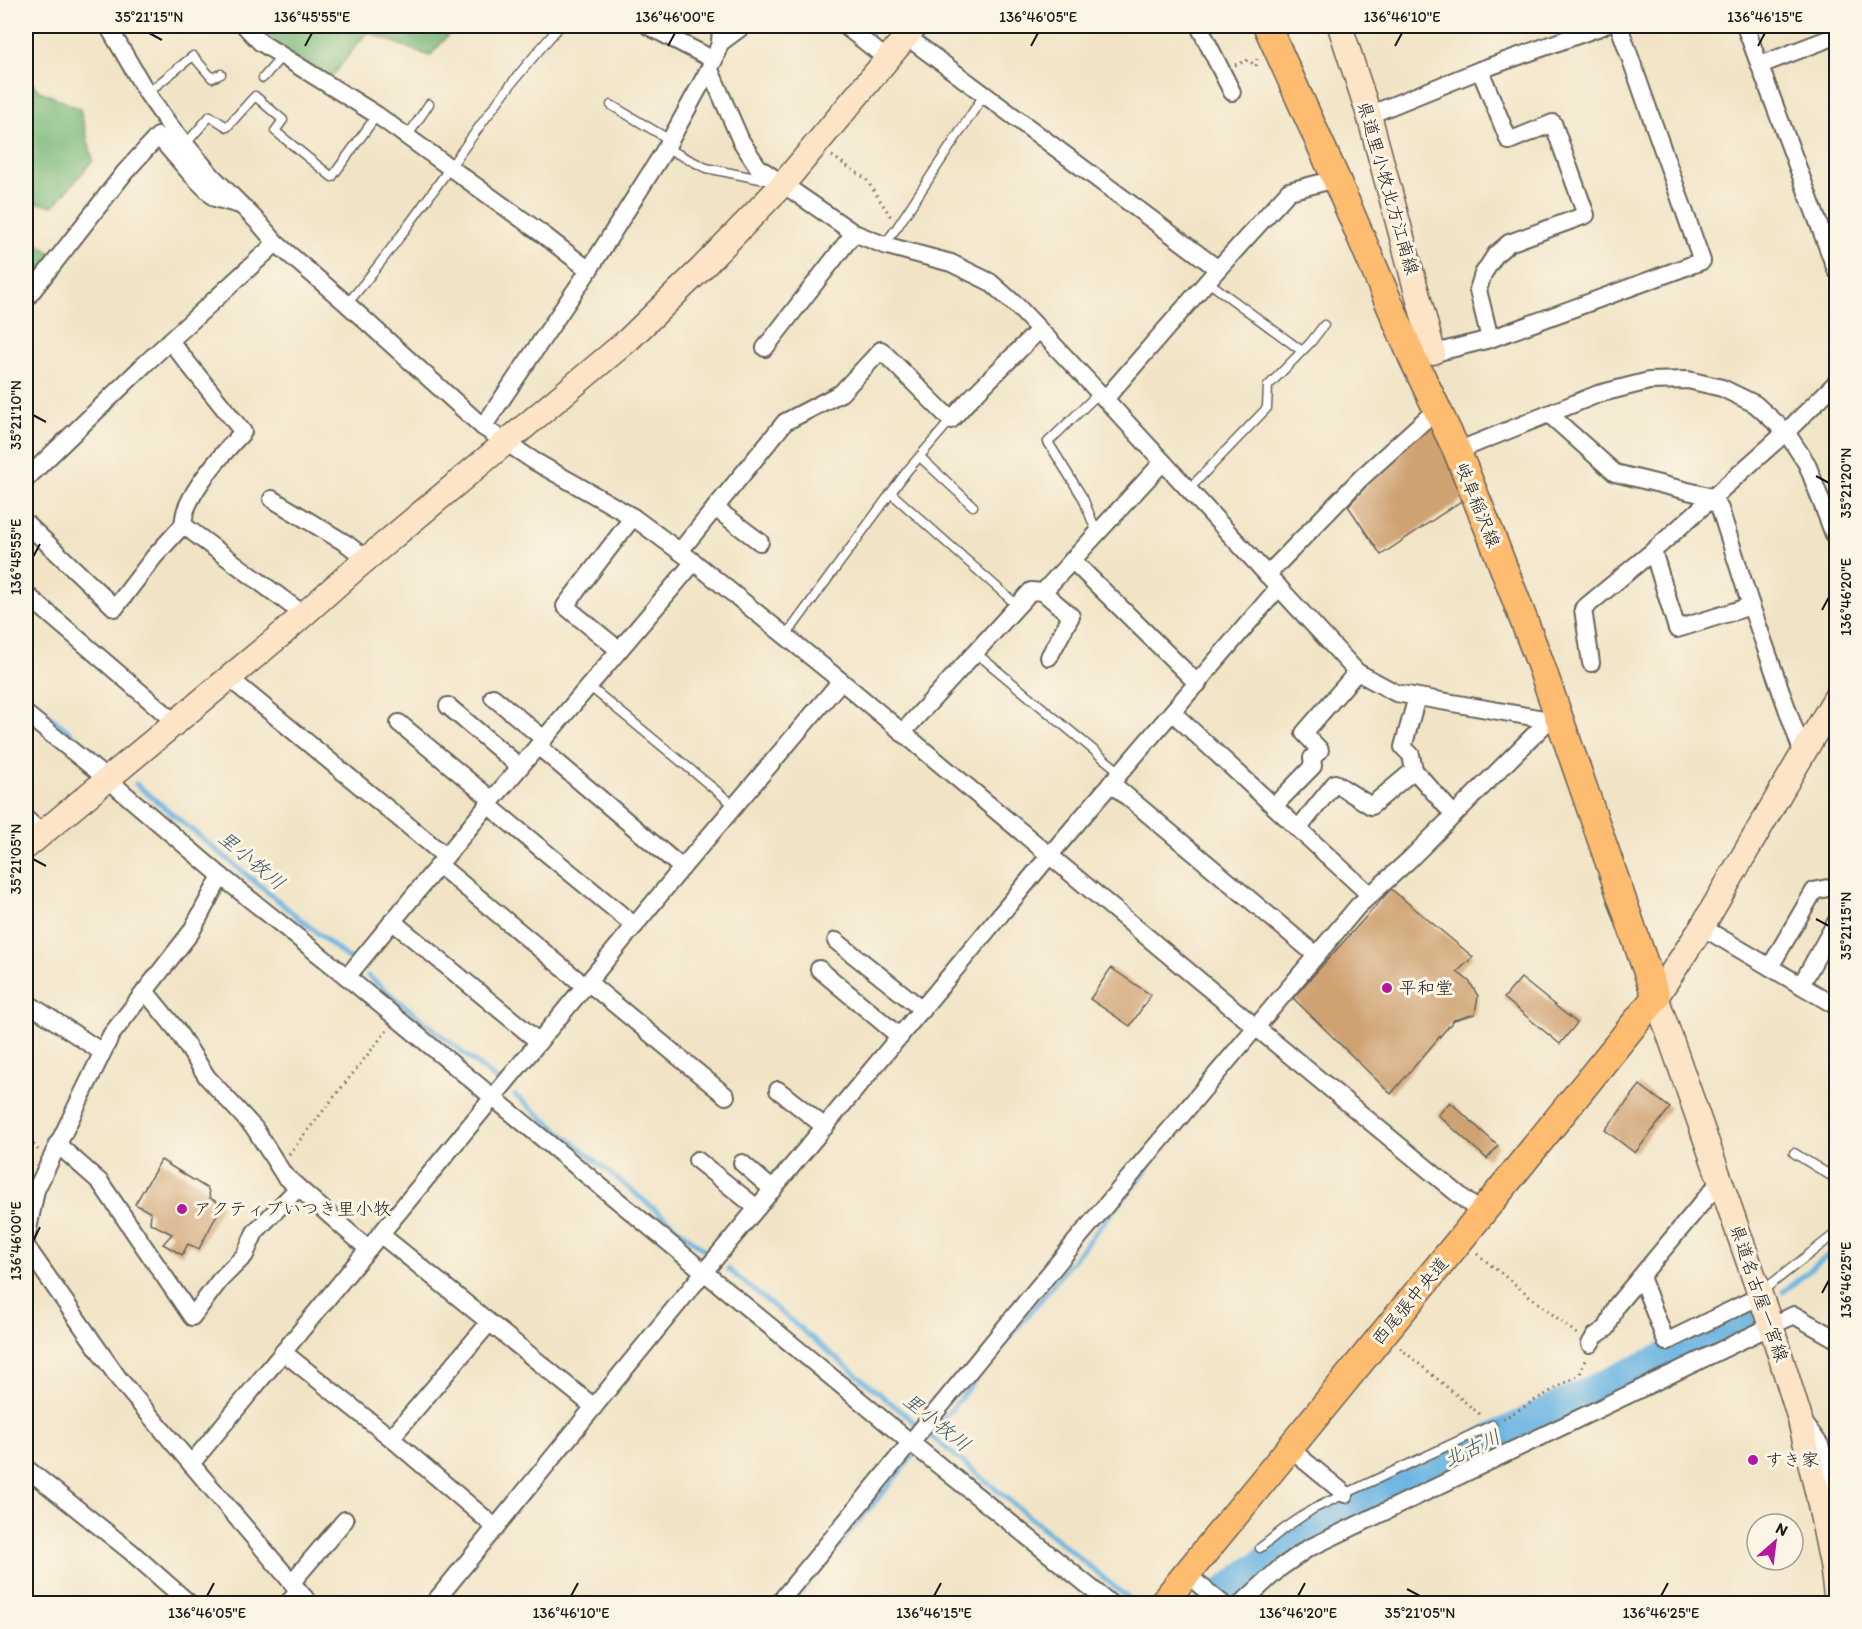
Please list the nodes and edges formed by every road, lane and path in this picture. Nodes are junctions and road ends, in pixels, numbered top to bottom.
1 (108, 26) edge
2 (245, 26) edge
3 (560, 26) edge
4 (648, 26) edge
5 (721, 26) edge
6 (743, 26) edge
7 (845, 26) edge
8 (1199, 26) edge
9 (1267, 26) edge
10 (1340, 26) edge
11 (1600, 26) edge
12 (1618, 26) edge
13 (1745, 26) edge
14 (910, 31) edge
15 (1836, 36) edge
16 (720, 43) junction
17 (282, 56) junction
18 (1257, 56) dead end
19 (887, 59) junction
20 (1248, 60) dead end
21 (712, 65) junction
22 (1760, 65) junction
23 (1480, 70) junction
24 (221, 74) dead end
25 (263, 78) dead end
26 (1232, 92) dead end
27 (147, 93) junction
28 (984, 95) junction
29 (429, 104) dead end
30 (611, 105) dead end
31 (377, 115) junction
32 (1369, 116) junction
33 (407, 137) junction
34 (668, 144) junction
35 (185, 145) junction
36 (816, 145) junction
37 (450, 168) junction
38 (1336, 179) junction
39 (783, 184) junction
40 (242, 206) junction
41 (898, 226) junction
42 (854, 233) junction
43 (276, 243) junction
44 (884, 244) junction
45 (590, 270) junction
46 (1836, 270) edge
47 (1213, 275) junction
48 (26, 299) edge
49 (347, 304) junction
50 (1324, 325) dead end
51 (1039, 330) junction
52 (1490, 339) junction
53 (170, 341) junction
54 (765, 348) dead end
55 (1302, 351) junction
56 (1423, 356) junction
57 (1836, 383) edge
58 (1102, 396) junction
59 (1437, 409) junction
60 (1549, 414) junction
61 (951, 420) junction
62 (483, 427) junction
63 (1786, 432) junction
64 (507, 443) junction
65 (1456, 452) junction
66 (920, 457) junction
67 (1163, 462) junction
68 (26, 479) edge
69 (1188, 490) junction
70 (891, 494) junction
71 (1712, 497) junction
72 (272, 499) dead end
73 (973, 506) dead end
74 (715, 508) junction
75 (633, 517) junction
76 (26, 524) edge
77 (183, 525) junction
78 (1096, 533) junction
79 (1836, 540) edge
80 (760, 542) dead end
81 (680, 551) junction
82 (1653, 551) junction
83 (366, 559) junction
84 (1072, 560) junction
85 (694, 562) junction
86 (1273, 581) junction
87 (1043, 592) junction
88 (26, 594) edge
89 (1018, 606) junction
90 (1751, 606) junction
91 (303, 614) junction
92 (785, 637) junction
93 (619, 650) junction
94 (975, 652) junction
95 (1050, 657) dead end
96 (1591, 663) dead end
97 (1357, 672) junction
98 (228, 677) junction
99 (841, 681) junction
100 (1198, 684) junction
101 (589, 686) junction
102 (493, 697) dead end
103 (1417, 697) junction
104 (1836, 697) edge
105 (448, 706) dead end
106 (1173, 713) junction
107 (26, 714) edge
108 (1555, 721) junction
109 (175, 722) junction
110 (399, 723) dead end
111 (902, 733) junction
112 (541, 742) junction
113 (1803, 754) junction
114 (520, 767) junction
115 (1414, 770) junction
116 (106, 778) junction
117 (1116, 778) junction
118 (490, 802) junction
119 (735, 806) junction
120 (1274, 806) junction
121 (1454, 815) junction
122 (1298, 829) junction
123 (31, 833) edge
124 (1050, 856) junction
125 (442, 861) junction
126 (682, 868) junction
127 (221, 876) junction
128 (1836, 890) edge
129 (1370, 895) junction
130 (392, 921) junction
131 (1836, 922) edge
132 (635, 926) junction
133 (1702, 927) junction
134 (836, 941) dead end
135 (1316, 955) junction
136 (1770, 967) junction
137 (819, 969) dead end
138 (347, 977) junction
139 (587, 985) junction
140 (1801, 986) junction
141 (145, 991) junction
142 (1656, 997) junction
143 (26, 1002) edge
144 (1836, 1006) edge
145 (922, 1010) junction
146 (396, 1018) junction
147 (1256, 1028) junction
148 (900, 1037) junction
149 (539, 1042) junction
150 (102, 1052) junction
151 (778, 1090) dead end
152 (726, 1096) dead end
153 (492, 1098) junction
154 (825, 1127) junction
155 (57, 1144) junction
156 (1794, 1154) dead end
157 (697, 1160) dead end
158 (742, 1163) dead end
159 (278, 1167) junction
160 (1721, 1179) junction
161 (1836, 1179) edge
162 (298, 1188) junction
163 (773, 1190) junction
164 (757, 1208) junction
165 (1481, 1213) junction
166 (1836, 1233) edge
167 (380, 1234) junction
168 (26, 1239) edge
169 (1460, 1240) junction
170 (26, 1246) edge
171 (368, 1249) junction
172 (704, 1272) junction
173 (1641, 1277) junction
174 (1760, 1295) junction
175 (489, 1323) junction
176 (1771, 1326) junction
177 (1383, 1334) junction
178 (1836, 1339) edge
179 (1590, 1344) joint
180 (283, 1352) junction
181 (1580, 1374) dead end
182 (594, 1407) junction
183 (1799, 1416) junction
184 (1492, 1425) junction
185 (918, 1433) junction
186 (391, 1438) junction
187 (1289, 1448) junction
188 (191, 1464) junction
189 (26, 1468) edge
190 (1836, 1493) edge
191 (1345, 1494) junction
192 (345, 1520) dead end
193 (495, 1527) junction
194 (1260, 1548) dead end
195 (1194, 1580) junction
196 (300, 1592) edge
197 (1836, 1596) edge
198 (190, 1604) edge
199 (287, 1604) edge
200 (433, 1604) edge
201 (778, 1604) edge
202 (1111, 1604) edge
203 (1162, 1604) edge
204 (1223, 1604) edge
205 (1241, 1604) edge

1 - 27 street
2 - 17 street
3 - 37 lane
4 - 21 street
5 - 16 street
6 - 16 street
7 - 19 street
8 - 26 street
9 - 38 main road, 岐阜稲沢線
10 - 32 street, 県道里小牧北方江南線
11 - 23 street
12 - 52 street
13 - 22 street
14 - 19 street
14 - 28 street
15 - 22 street
16 - 21 street
17 - 25 lane
17 - 31 street
18 - 20 path
19 - 36 street
21 - 34 street
21 - 39 street
22 - 46 street
23 - 32 street
23 - 52 street
24 - 27 lane
27 - 35 street
28 - 41 lane
28 - 47 street
29 - 33 lane
30 - 34 lane
31 - 33 street
31 - 35 lane
32 - 56 street, 県道里小牧北方江南線
33 - 37 street
34 - 39 lane
34 - 45 street
35 - 40 street
36 - 39 street
36 - 41 path
37 - 45 street
37 - 49 lane
38 - 47 street
38 - 56 main road, 岐阜稲沢線
39 - 42 street
39 - 64 street
40 - 43 street
40 - 48 street
41 - 44 lane
42 - 44 street
42 - 54 street
43 - 49 street
43 - 53 street
44 - 51 street
45 - 62 street
47 - 55 lane
47 - 58 street
49 - 62 street
50 - 55 lane
51 - 58 street
51 - 61 street
52 - 56 street
53 - 68 street
53 - 77 street
55 - 69 lane
56 - 59 main road, 岐阜稲沢線
57 - 63 street
58 - 67 street
58 - 78 lane
59 - 65 main road, 岐阜稲沢線
59 - 86 street
60 - 63 street
60 - 65 street
60 - 71 street
61 - 66 lane
61 - 74 street
62 - 64 street
63 - 71 street
63 - 79 street
64 - 75 street
64 - 83 street
65 - 108 main road, 岐阜稲沢線
66 - 70 lane
66 - 73 lane
67 - 69 street
67 - 78 street
69 - 86 street
70 - 89 lane
70 - 92 lane
71 - 82 street
71 - 90 street
72 - 83 street
74 - 80 street
74 - 81 street
75 - 81 street
75 - 93 street
76 - 77 street
77 - 91 street
78 - 84 street
81 - 85 street
82 - 90 street
82 - 96 street
83 - 91 street
84 - 87 street
84 - 100 street
85 - 92 street
85 - 93 street
86 - 97 street
86 - 100 street
87 - 89 street
87 - 95 street
88 - 109 street
89 - 94 street
90 - 113 street
91 - 98 street
92 - 99 street
93 - 101 street
94 - 111 street
94 - 117 lane
97 - 103 street
97 - 120 street
98 - 109 street
98 - 125 street
99 - 111 street
99 - 119 street
100 - 106 street
101 - 112 street
101 - 119 lane
102 - 112 street
103 - 108 street
103 - 115 street
104 - 113 street
105 - 114 street
106 - 117 street
106 - 120 street
107 - 116 street
108 - 121 street
108 - 142 main road, 岐阜稲沢線
109 - 116 street
110 - 118 street
111 - 124 street
112 - 114 street
112 - 126 street
113 - 133 street
114 - 118 street
115 - 121 street
115 - 122 street
116 - 123 street
116 - 127 street
117 - 124 street
117 - 135 street
118 - 125 street
118 - 132 street
119 - 126 street
120 - 122 street
121 - 129 street
122 - 129 street
124 - 145 street
124 - 147 street
125 - 130 street
125 - 139 street
126 - 132 street
127 - 138 street
127 - 141 street
128 - 136 street
129 - 135 street
130 - 138 street
130 - 149 street
131 - 140 street
132 - 139 street
133 - 136 street
133 - 142 street
134 - 145 street
135 - 147 street
136 - 140 street
137 - 148 street
138 - 146 street
139 - 149 street
139 - 152 street
140 - 144 street
141 - 150 street
141 - 159 street
142 - 160 street, 県道名古屋一宮線
142 - 165 main road, 西尾張中央道
143 - 150 street
145 - 148 street
146 - 153 street
146 - 159 path
147 - 165 street
147 - 185 street
148 - 154 street
149 - 153 street
150 - 155 street
151 - 154 street
153 - 167 street
153 - 172 street
154 - 163 street
155 - 162 street
155 - 168 street
156 - 161 lane
157 - 164 street
158 - 163 street
159 - 162 street
160 - 173 street
160 - 174 street, 県道名古屋一宮線
162 - 171 street
163 - 164 street
164 - 172 street
165 - 169 main road, 西尾張中央道
166 - 174 lane
167 - 171 street
167 - 175 street
169 - 177 main road, 西尾張中央道
169 - 179 path
170 - 188 street
171 - 180 street
172 - 182 street
172 - 185 street
173 - 174 street
173 - 179 street
174 - 176 street, 県道名古屋一宮線
175 - 182 street
175 - 186 street
176 - 178 street
176 - 183 street, 県道名古屋一宮線
176 - 205 street
177 - 184 path
177 - 187 main road, 西尾張中央道
180 - 186 street
180 - 188 street
181 - 184 path
182 - 193 street
183 - 190 street
183 - 197 street, 県道名古屋一宮線
184 - 191 lane
185 - 201 street
185 - 202 street
186 - 193 street
187 - 191 street
187 - 195 main road, 西尾張中央道
188 - 196 street
189 - 198 street
191 - 194 lane
192 - 196 street
193 - 200 street
195 - 203 main road, 西尾張中央道
195 - 204 street
196 - 199 street

